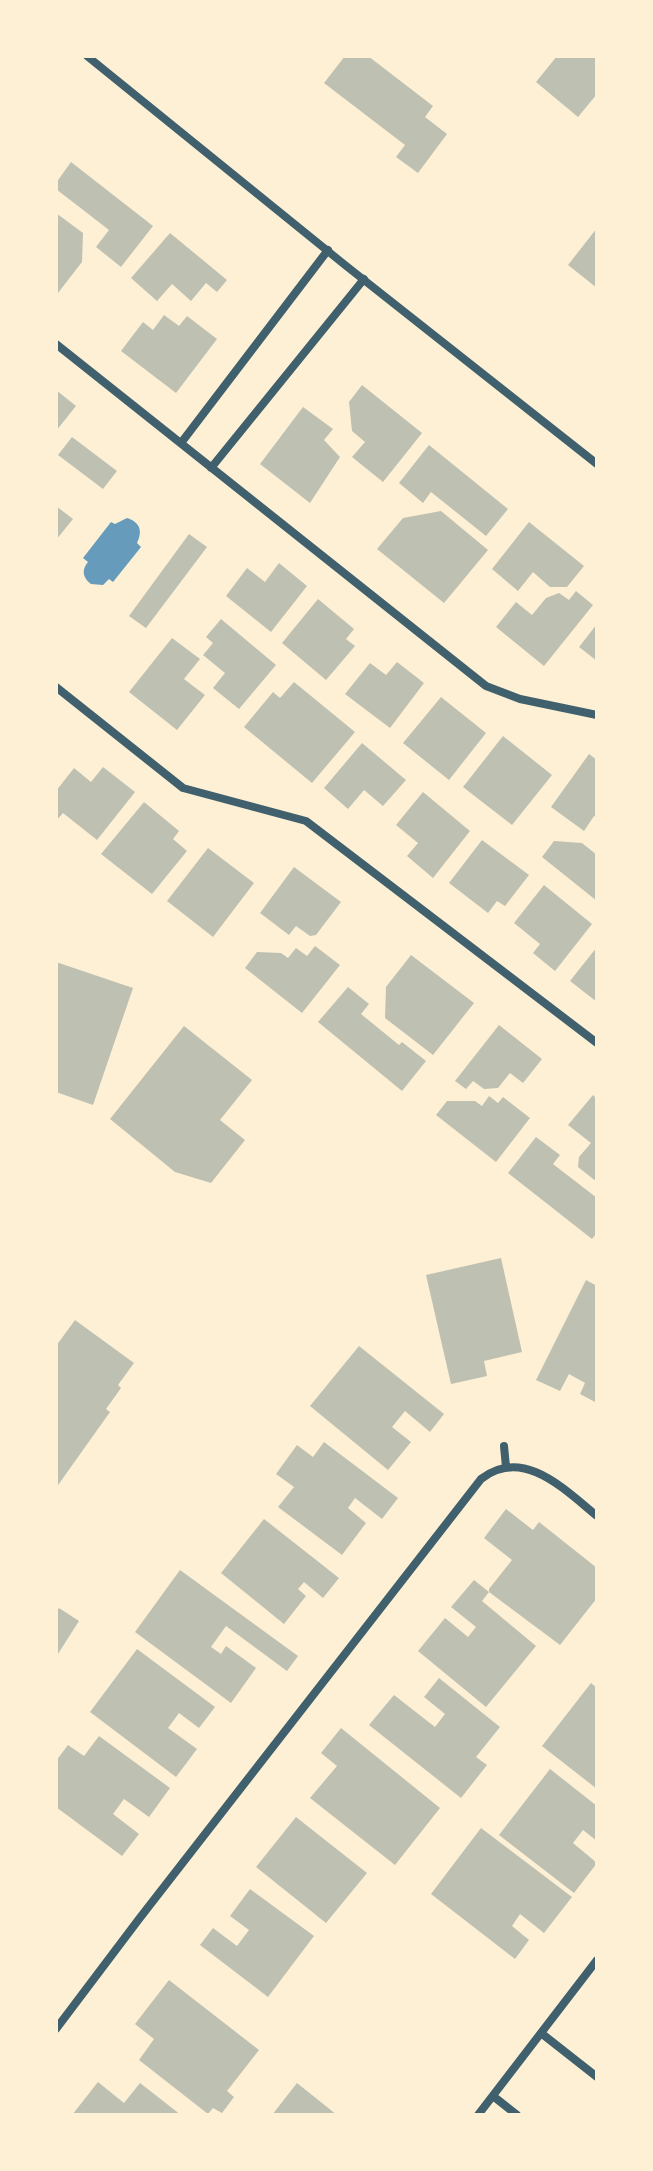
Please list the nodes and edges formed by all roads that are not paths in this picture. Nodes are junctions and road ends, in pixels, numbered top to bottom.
1 (87, 56) edge
2 (328, 250) junction
3 (364, 279) junction
4 (56, 344) edge
5 (181, 443) junction
6 (597, 464) edge
7 (211, 468) junction
8 (56, 687) edge
9 (597, 715) edge
10 (597, 1043) edge
11 (504, 1446) dead end
12 (501, 1469) junction
13 (597, 1516) edge
14 (597, 1960) edge
15 (56, 2029) edge
16 (541, 2033) junction
17 (597, 2077) edge
18 (493, 2096) junction
19 (478, 2115) edge
20 (517, 2115) edge

1 - 2 street
2 - 3 street
2 - 5 street
3 - 6 street
3 - 7 street
4 - 5 street
5 - 7 street
7 - 9 street
8 - 10 street
11 - 12 street
12 - 13 street
12 - 15 street
14 - 16 street
16 - 17 street
16 - 18 street
18 - 19 street
18 - 20 street

